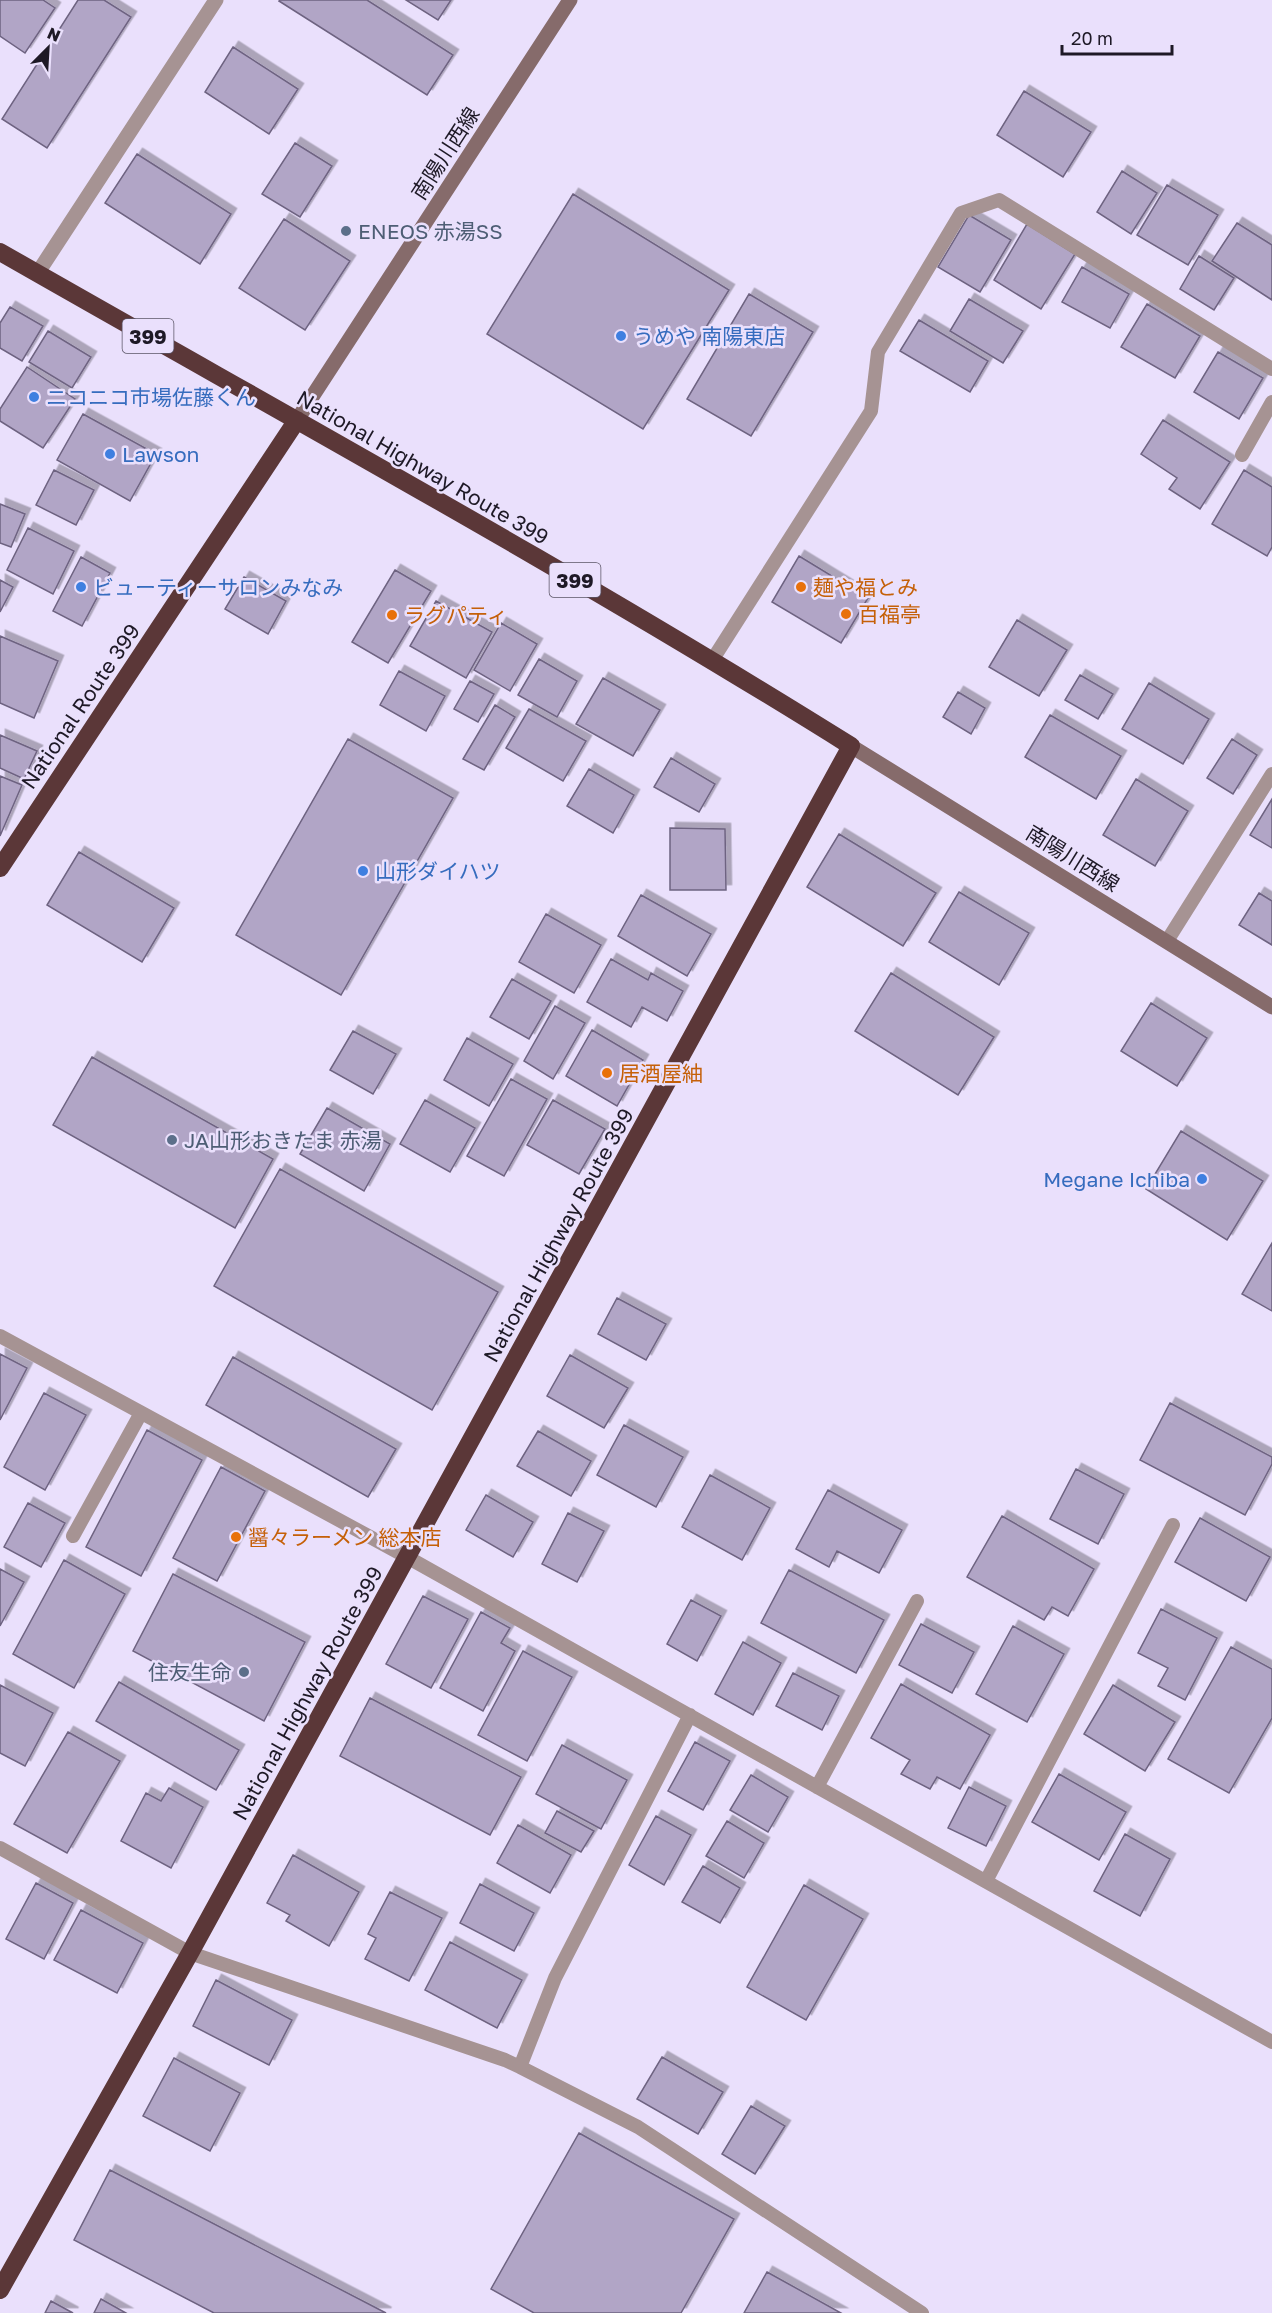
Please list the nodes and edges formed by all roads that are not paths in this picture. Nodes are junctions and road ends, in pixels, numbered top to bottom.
1 (216, 0) edge
2 (570, 0) edge
3 (0, 252) edge
4 (37, 274) junction
5 (1272, 369) edge
6 (1272, 402) edge
7 (297, 420) junction
8 (1242, 455) dead end
9 (713, 659) junction
10 (851, 746) junction
11 (1272, 774) edge
12 (0, 868) edge
13 (1167, 941) junction
14 (1272, 1007) edge
15 (0, 1335) edge
16 (141, 1413) junction
17 (1173, 1525) dead end
18 (73, 1536) dead end
19 (407, 1557) junction
20 (917, 1601) dead end
21 (690, 1715) junction
22 (817, 1787) junction
23 (0, 1848) edge
24 (986, 1881) junction
25 (189, 1953) junction
26 (1272, 2042) edge
27 (520, 2067) junction
28 (0, 2290) edge
29 (922, 2313) edge

1 - 4 street
2 - 7 main road, 南陽川西線
3 - 4 highway, National Highway Route 399 / 399
4 - 7 highway, National Highway Route 399 / 399
5 - 9 lane
6 - 8 lane
7 - 9 highway, National Highway Route 399 / 399
7 - 12 highway, National Route 399
9 - 10 highway, National Highway Route 399 / 399
10 - 13 main road, 南陽川西線
10 - 19 highway, National Highway Route 399
11 - 13 lane
13 - 14 main road, 南陽川西線
15 - 16 lane
16 - 18 lane
16 - 19 lane
17 - 24 lane
19 - 21 lane
19 - 25 highway, National Highway Route 399
20 - 22 lane
21 - 22 lane
21 - 27 lane
22 - 24 lane
23 - 25 lane
24 - 26 lane
25 - 27 lane
25 - 28 highway, National Highway Route 399
27 - 29 lane

